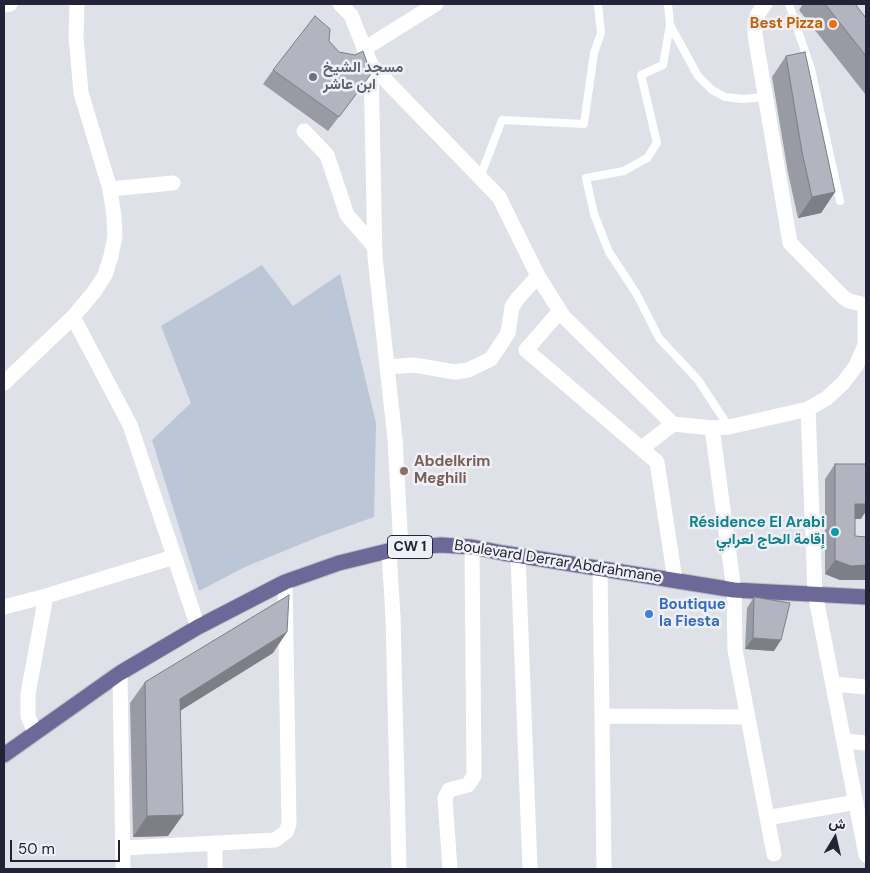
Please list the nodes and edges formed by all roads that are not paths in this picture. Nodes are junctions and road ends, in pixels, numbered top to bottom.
1 (10, 4) edge
2 (77, 4) edge
3 (340, 4) edge
4 (434, 4) edge
5 (598, 4) edge
6 (668, 4) edge
7 (765, 4) edge
8 (789, 4) edge
9 (4, 5) edge
10 (670, 25) junction
11 (364, 49) junction
12 (370, 65) junction
13 (765, 98) junction
14 (304, 131) dead end
15 (480, 176) junction
16 (173, 183) dead end
17 (110, 189) junction
18 (840, 201) dead end
19 (374, 246) junction
20 (538, 276) junction
21 (866, 305) edge
22 (560, 311) junction
23 (73, 316) junction
24 (387, 367) junction
25 (4, 383) edge
26 (808, 409) junction
27 (673, 424) junction
28 (729, 427) junction
29 (712, 428) junction
30 (642, 448) junction
31 (472, 547) junction
32 (395, 549) junction
33 (518, 556) junction
34 (174, 557) junction
35 (600, 568) junction
36 (675, 580) junction
37 (284, 582) junction
38 (734, 590) junction
39 (815, 593) junction
40 (46, 596) junction
41 (866, 596) edge
42 (4, 607) edge
43 (198, 627) junction
44 (120, 672) junction
45 (833, 684) junction
46 (866, 687) edge
47 (602, 716) junction
48 (748, 717) junction
49 (35, 733) junction
50 (844, 741) junction
51 (866, 743) edge
52 (4, 755) edge
53 (856, 802) junction
54 (768, 818) junction
55 (215, 843) junction
56 (123, 848) junction
57 (774, 854) dead end
58 (866, 855) edge
59 (123, 869) edge
60 (215, 869) edge
61 (399, 869) edge
62 (450, 869) edge
63 (530, 869) edge
64 (604, 869) edge

1 - 9 street
2 - 17 street
3 - 11 street
4 - 11 street
5 - 15 lane
6 - 10 lane
7 - 13 street
8 - 18 lane
10 - 13 lane
10 - 28 lane
11 - 12 street
12 - 15 street
12 - 19 street
13 - 21 street
14 - 19 street
15 - 20 street
16 - 17 street
17 - 23 street
19 - 24 street
20 - 22 street
20 - 24 street
21 - 26 street
22 - 27 street
22 - 30 street
23 - 25 street
23 - 34 street
24 - 32 street
26 - 28 street
26 - 39 street
27 - 29 street
27 - 30 street
28 - 29 street
29 - 38 street
30 - 36 street
31 - 32 main road, Boulevard Derrar Abdrahmane / CW 1
31 - 33 main road, Boulevard Derrar Abdrahmane / CW 1
31 - 62 street
32 - 37 main road, Boulevard Derrar Abdrahmane / CW 1
32 - 61 street
33 - 35 main road, Boulevard Derrar Abdrahmane / CW 1
33 - 63 street
34 - 40 street
34 - 43 street
35 - 36 main road, Boulevard Derrar Abdrahmane / CW 1
35 - 47 street
36 - 38 main road, Boulevard Derrar Abdrahmane / CW 1
37 - 43 main road, Boulevard Derrar Abdrahmane / CW 1
37 - 55 street
38 - 39 main road, Boulevard Derrar Abdrahmane / CW 1
38 - 48 street
39 - 41 main road, Boulevard Derrar Abdrahmane / CW 1
39 - 45 street
40 - 42 street
40 - 49 street
43 - 44 main road, Boulevard Derrar Abdrahmane / CW 1
44 - 49 main road, Boulevard Derrar Abdrahmane / CW 1
44 - 56 street
45 - 46 street
45 - 50 street
47 - 48 street
47 - 64 street
48 - 54 street
49 - 52 main road, Boulevard Derrar Abdrahmane / CW 1
50 - 51 street
50 - 53 street
53 - 54 street
53 - 58 street
54 - 57 street
55 - 56 street
55 - 60 street
56 - 59 street

